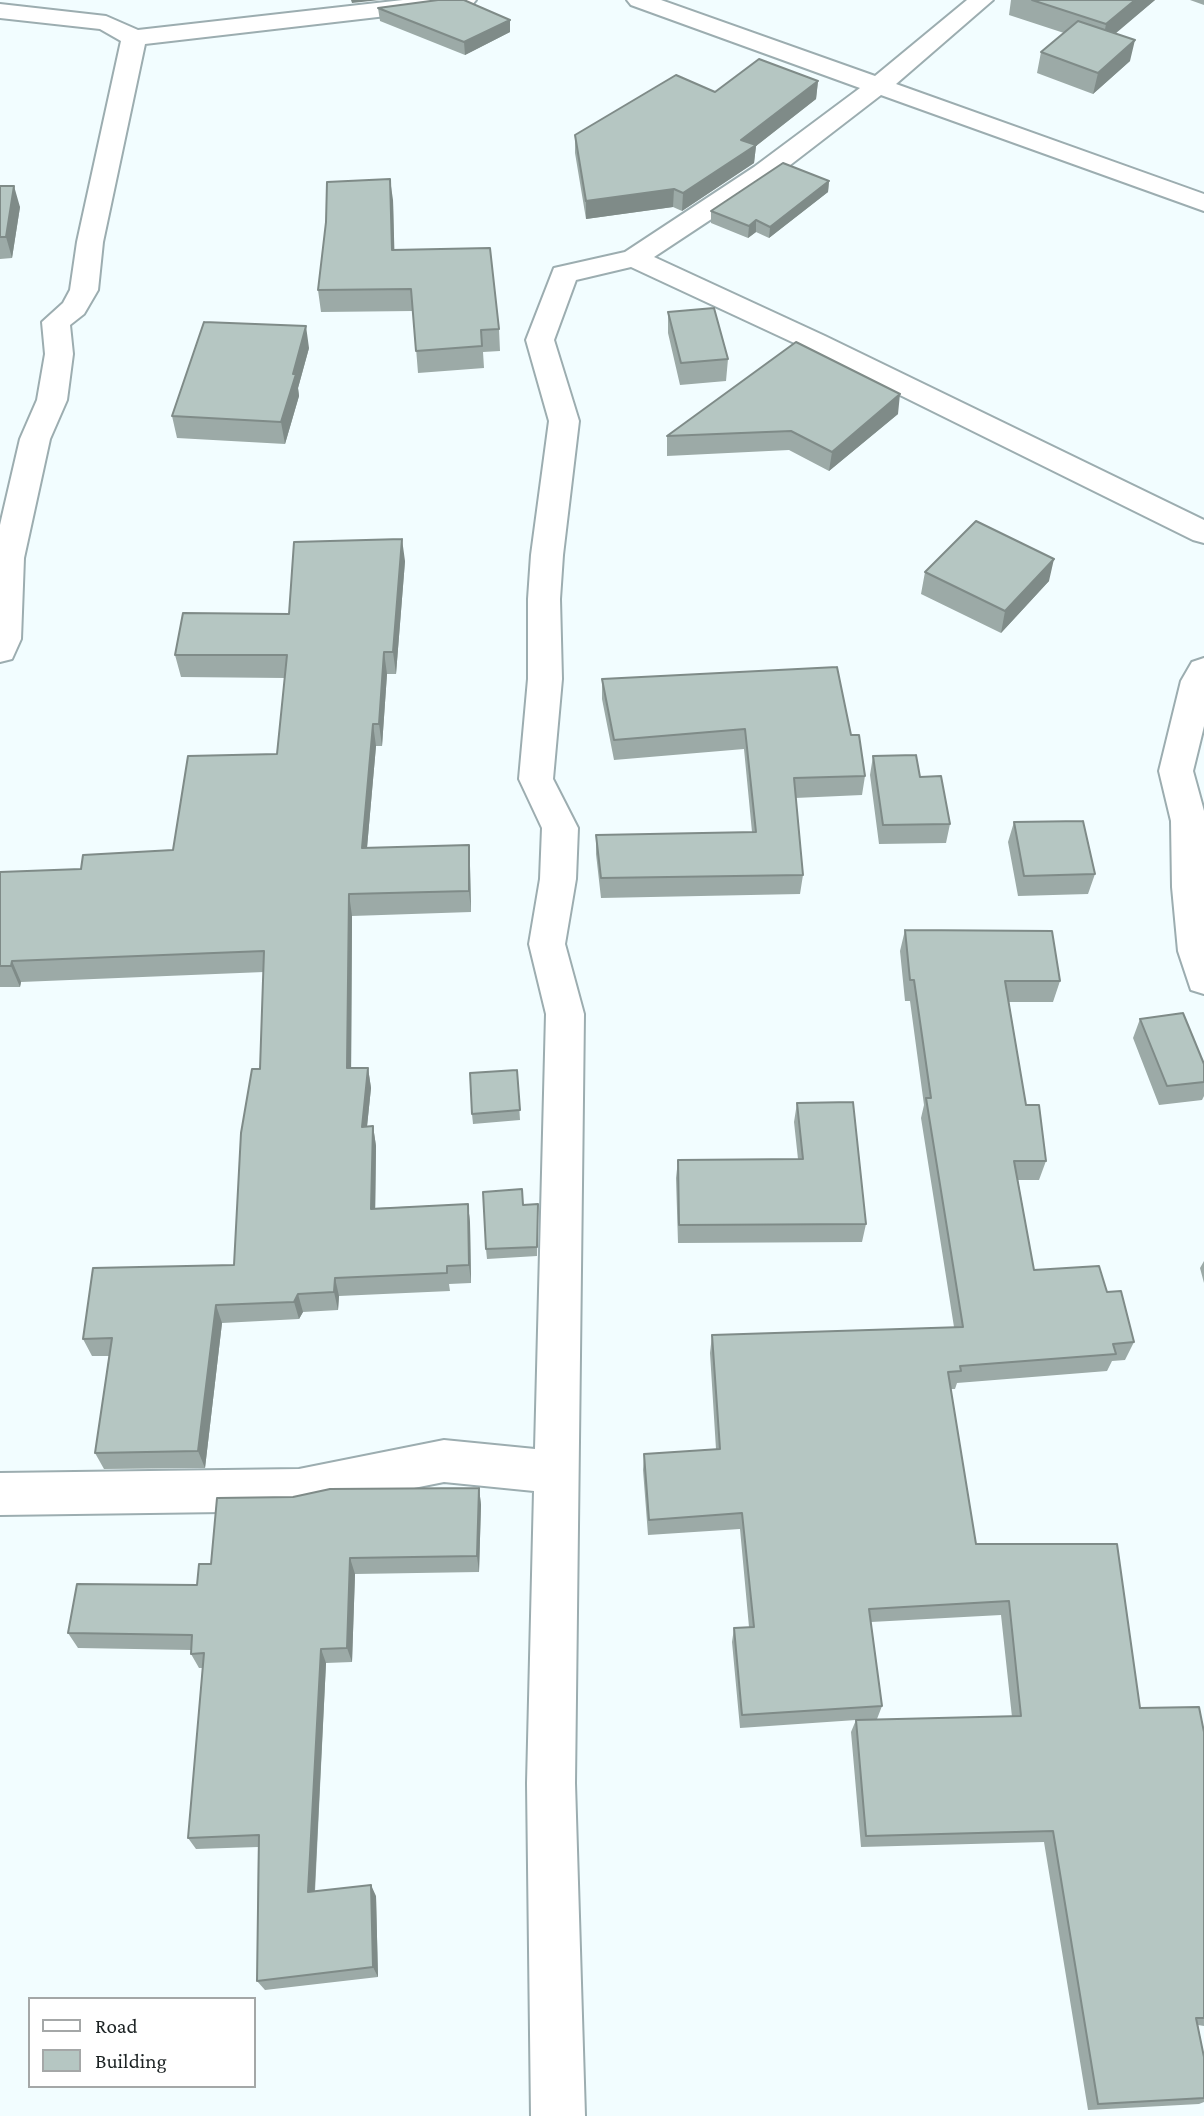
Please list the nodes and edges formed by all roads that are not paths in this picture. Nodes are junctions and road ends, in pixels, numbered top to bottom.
1 (464, 0) edge
2 (639, 0) edge
3 (981, 0) edge
4 (0, 11) edge
5 (134, 38) junction
6 (878, 86) junction
7 (1204, 202) edge
8 (634, 258) junction
9 (1204, 533) edge
10 (0, 651) edge
11 (1204, 670) edge
12 (1197, 821) edge
13 (1204, 979) edge
14 (556, 1472) junction
15 (0, 1494) edge
16 (558, 2116) edge

1 - 5 street
2 - 6 street
3 - 6 street
4 - 5 street
5 - 10 street
6 - 7 street
6 - 8 street
8 - 9 street
8 - 14 street
11 - 12 street
12 - 13 street
14 - 15 street
14 - 16 street

